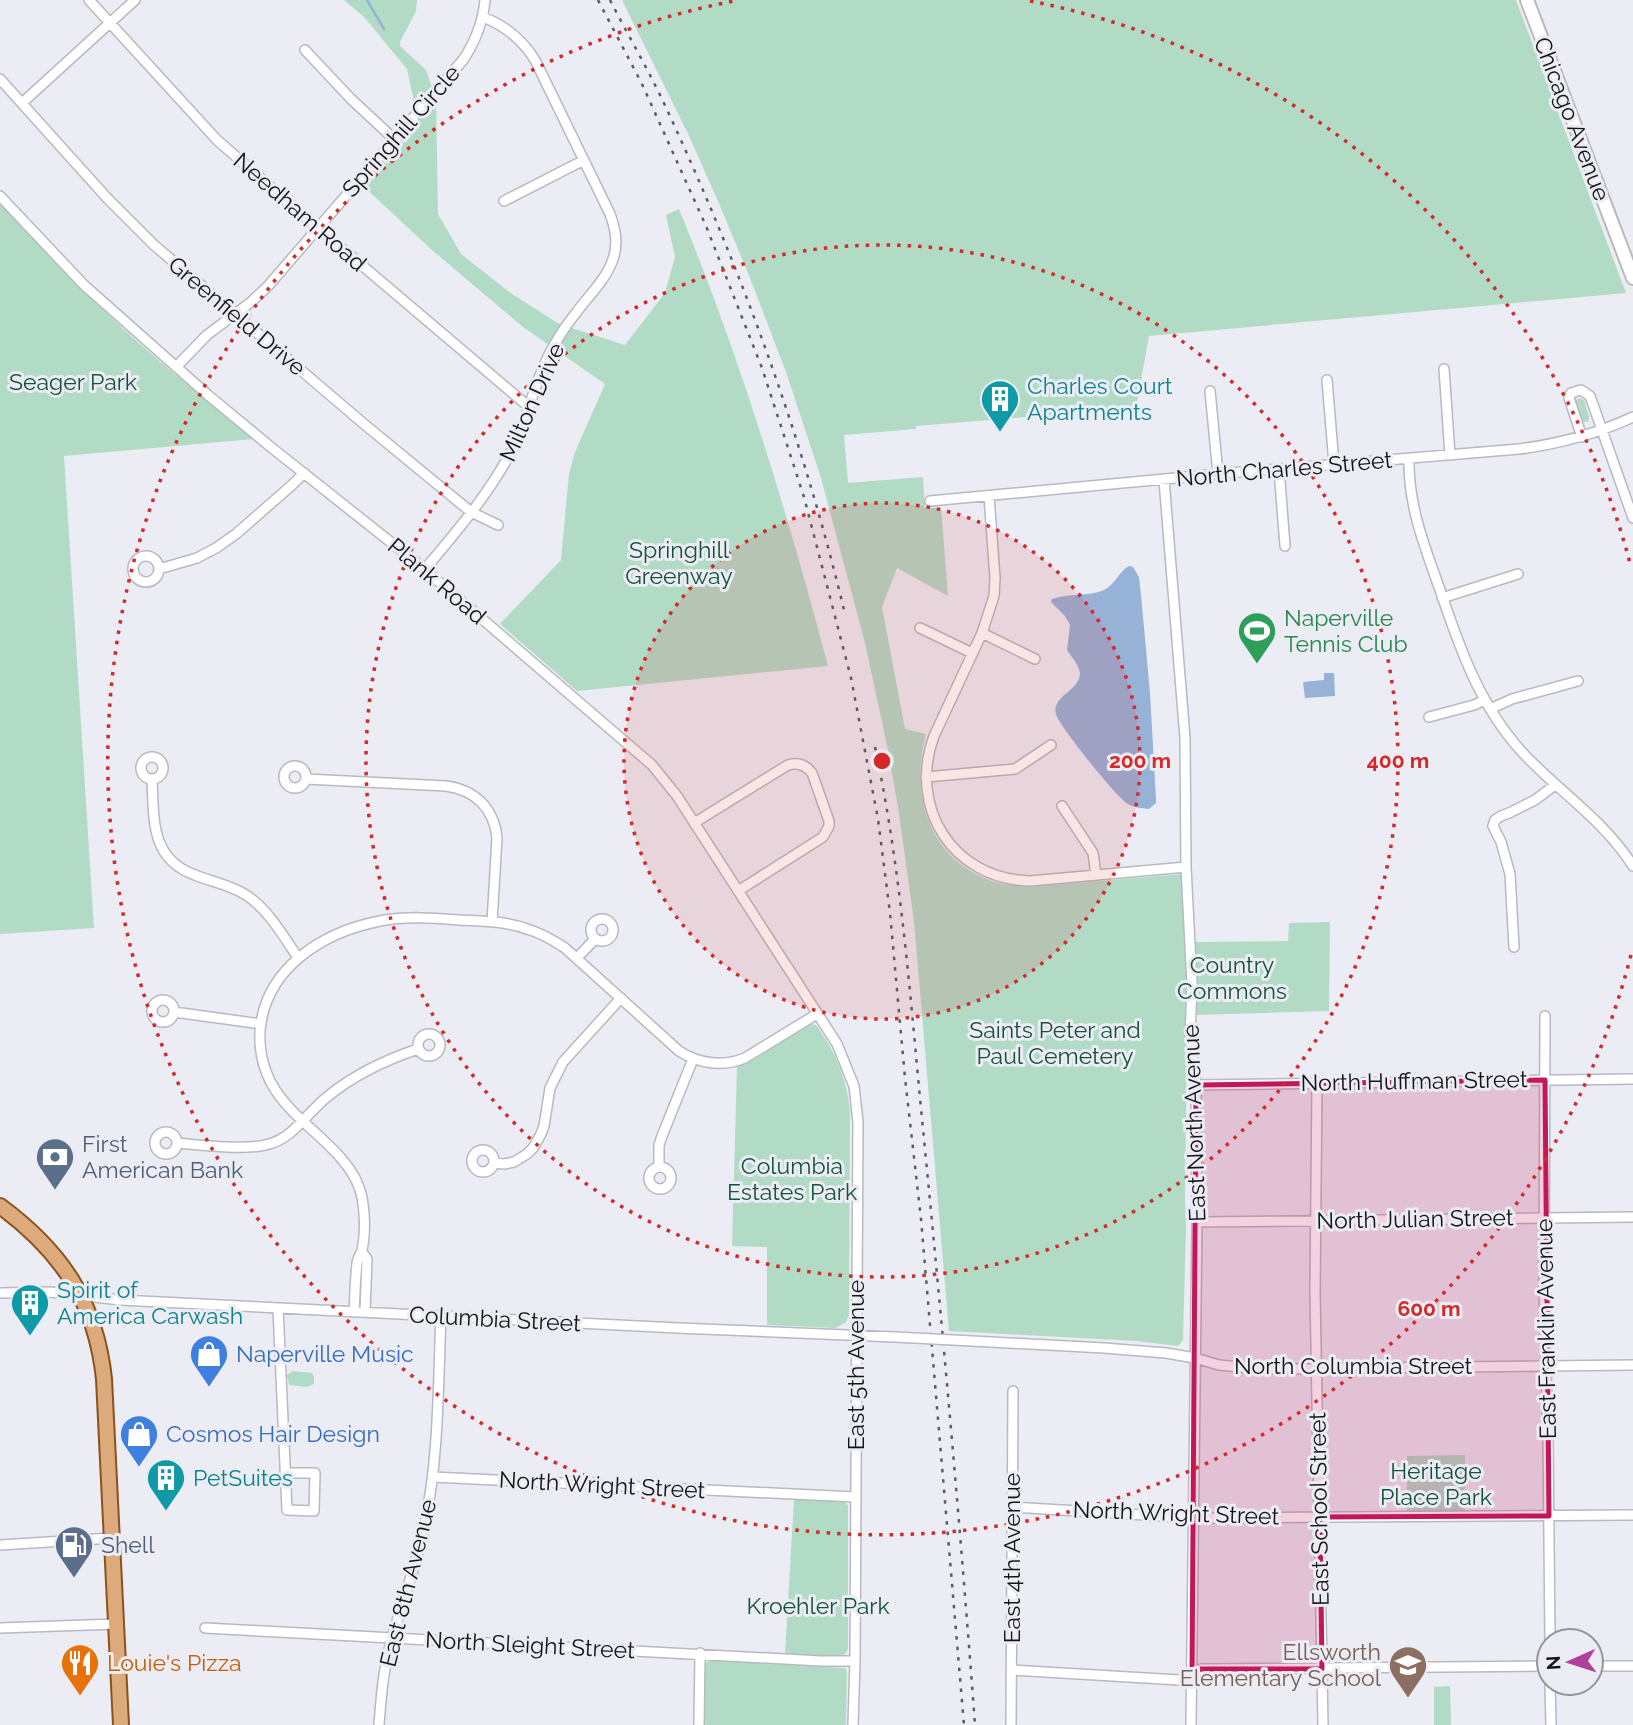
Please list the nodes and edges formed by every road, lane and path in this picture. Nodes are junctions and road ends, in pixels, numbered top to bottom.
1 (89, 0) edge
2 (135, 0) edge
3 (485, 0) edge
4 (1527, 0) edge
5 (483, 17) junction
6 (110, 23) junction
7 (305, 50) dead end
8 (0, 79) edge
9 (22, 103) junction
10 (394, 139) junction
11 (584, 160) junction
12 (0, 196) edge
13 (504, 201) dead end
14 (318, 228) junction
15 (1633, 278) edge
16 (234, 313) junction
17 (176, 367) junction
18 (1444, 369) dead end
19 (1327, 380) dead end
20 (1210, 391) dead end
21 (529, 407) junction
22 (1633, 418) edge
23 (1602, 431) junction
24 (1582, 437) junction
25 (1450, 455) junction
26 (1409, 459) junction
27 (1334, 464) junction
28 (1279, 469) junction
29 (304, 473) junction
30 (1218, 474) junction
31 (1164, 480) junction
32 (989, 496) junction
33 (930, 501) dead end
34 (471, 512) junction
35 (1633, 518) edge
36 (498, 526) dead end
37 (1285, 546) dead end
38 (159, 569) dead end
39 (425, 569) junction
40 (1518, 574) dead end
41 (1442, 598) junction
42 (919, 628) dead end
43 (982, 633) junction
44 (972, 653) junction
45 (1035, 659) dead end
46 (1578, 681) dead end
47 (1485, 700) junction
48 (1490, 709) junction
49 (1429, 718) dead end
50 (1051, 745) dead end
51 (926, 777) junction
52 (152, 779) dead end
53 (306, 779) dead end
54 (1555, 785) junction
55 (1062, 806) dead end
56 (694, 823) junction
57 (1633, 866) edge
58 (1186, 867) junction
59 (1096, 875) junction
60 (738, 891) junction
61 (492, 922) junction
62 (595, 939) dead end
63 (1514, 947) dead end
64 (298, 958) junction
65 (577, 958) junction
66 (621, 998) junction
67 (174, 1012) dead end
68 (817, 1014) junction
69 (1545, 1016) dead end
70 (261, 1024) junction
71 (418, 1049) dead end
72 (693, 1059) junction
73 (1633, 1079) edge
74 (1545, 1080) junction
75 (1317, 1082) junction
76 (1196, 1085) junction
77 (302, 1121) junction
78 (177, 1143) dead end
79 (494, 1163) dead end
80 (659, 1167) dead end
81 (0, 1206) edge
82 (1544, 1217) junction
83 (1633, 1217) edge
84 (1315, 1220) junction
85 (1197, 1222) junction
86 (0, 1293) edge
87 (81, 1296) junction
88 (278, 1308) junction
89 (359, 1312) junction
90 (441, 1316) junction
91 (855, 1335) junction
92 (991, 1342) joint
93 (1195, 1358) junction
94 (1633, 1365) edge
95 (1545, 1366) junction
96 (1316, 1369) junction
97 (1013, 1391) dead end
98 (286, 1473) junction
99 (433, 1476) junction
100 (855, 1497) junction
101 (1012, 1507) junction
102 (1633, 1515) edge
103 (1549, 1516) junction
104 (1320, 1517) junction
105 (1194, 1518) junction
106 (112, 1538) junction
107 (0, 1545) edge
108 (117, 1624) junction
109 (1550, 1627) edge
110 (0, 1628) edge
111 (205, 1628) dead end
112 (392, 1638) junction
113 (699, 1653) junction
114 (855, 1661) junction
115 (1535, 1666) edge
116 (1605, 1666) edge
117 (1633, 1666) edge
118 (1322, 1669) junction
119 (1012, 1670) junction
120 (1192, 1674) junction
121 (1550, 1697) edge
122 (121, 1725) edge
123 (379, 1725) edge
124 (699, 1725) edge
125 (853, 1725) edge
126 (1011, 1725) edge
127 (1191, 1725) edge
128 (1323, 1725) edge
129 (1551, 1725) edge

1 - 6 street, Needham Road
2 - 6 street
3 - 5 street, Springhill Circle
4 - 15 main road, Chicago Avenue
5 - 10 street, Springhill Circle
5 - 11 street, Milton Drive
6 - 9 street
6 - 14 street, Needham Road
7 - 10 street
8 - 9 street, Greenfield Drive
9 - 16 street, Greenfield Drive
10 - 14 street, Springhill Circle
11 - 13 street
11 - 21 street, Milton Drive
12 - 17 street, Plank Road
14 - 16 street, Springhill Circle
14 - 21 street, Needham Road
16 - 17 street, Springhill Circle
16 - 34 street, Greenfield Drive
17 - 29 street, Plank Road
18 - 25 street
19 - 27 street
20 - 30 street
21 - 34 street, Milton Drive
22 - 23 street, North Charles Street
23 - 24 street, North Charles Street
23 - 24 street
23 - 35 street
24 - 25 street, North Charles Street
25 - 26 street, North Charles Street
26 - 27 street, North Charles Street
26 - 41 street
27 - 28 street, North Charles Street
28 - 30 street, North Charles Street
28 - 37 street
29 - 38 street
29 - 39 street, Plank Road
30 - 31 street, North Charles Street
31 - 32 street, North Charles Street
31 - 58 street, East North Avenue
32 - 33 street, North Charles Street
32 - 43 street
34 - 36 street, Greenfield Drive
34 - 39 street, Milton Drive
39 - 56 street, Plank Road
40 - 41 street
41 - 47 street
42 - 44 street
43 - 44 street
43 - 45 street
44 - 51 street
46 - 48 street
47 - 48 street
47 - 49 street
48 - 54 street
50 - 51 street
51 - 59 street
52 - 64 street
53 - 61 street
54 - 57 street
54 - 63 street
55 - 59 street
56 - 60 street, Plank Road
56 - 60 street
58 - 59 street
58 - 76 street, East North Avenue
60 - 68 street, Plank Road
61 - 64 street
61 - 65 street
62 - 65 street
64 - 70 street
65 - 66 street
66 - 72 street
66 - 79 street
67 - 70 street
68 - 72 street
68 - 91 street, East 5th Avenue
69 - 74 street, East Franklin Avenue
70 - 77 street
71 - 77 street
72 - 80 street
73 - 74 street, North Huffman Street
74 - 75 street, North Huffman Street
74 - 82 street, East Franklin Avenue
75 - 76 street, North Huffman Street
75 - 84 street, East School Street
76 - 85 street, East North Avenue
77 - 78 street
77 - 89 street
81 - 87 main road
82 - 83 street, North Julian Street
82 - 84 street, North Julian Street
82 - 95 street, East Franklin Avenue
84 - 85 street, North Julian Street
84 - 96 street, East School Street
85 - 93 street, East North Avenue
86 - 87 street, Columbia Street
87 - 88 street, Columbia Street
87 - 106 main road
88 - 89 street, Columbia Street
88 - 98 street
89 - 90 street, Columbia Street
90 - 91 street, Columbia Street
90 - 99 street, East 8th Avenue
91 - 92 street, Columbia Street, bridge
91 - 100 street, East 5th Avenue
92 - 93 street, North Columbia Street
93 - 96 street, North Columbia Street
93 - 105 street, East North Avenue
94 - 95 street, North Columbia Street
95 - 96 street, North Columbia Street
95 - 103 street, East Franklin Avenue
96 - 104 street, East School Street
97 - 101 street, East 4th Avenue
98 - 98 street
99 - 100 street, North Wright Street
99 - 112 street, East 8th Avenue
100 - 114 street, East 5th Avenue
101 - 105 street, North Wright Street
101 - 119 street, East 4th Avenue
102 - 103 street, North Wright Street
103 - 104 street, North Wright Street
103 - 109 street, East Franklin Avenue
104 - 105 street, North Wright Street
104 - 118 street, East School Street
105 - 120 street, East North Avenue
106 - 107 street
106 - 108 main road
108 - 110 street
108 - 122 main road
111 - 112 street, North Sleight Street
112 - 113 street, North Sleight Street
112 - 123 street, East 8th Avenue
113 - 114 street, North Sleight Street
113 - 124 street
114 - 125 street, East 5th Avenue
115 - 118 street
116 - 117 street
118 - 120 street
118 - 128 street, East School Street
119 - 120 street
119 - 126 street, East 4th Avenue
120 - 127 street, East North Avenue
121 - 129 street

